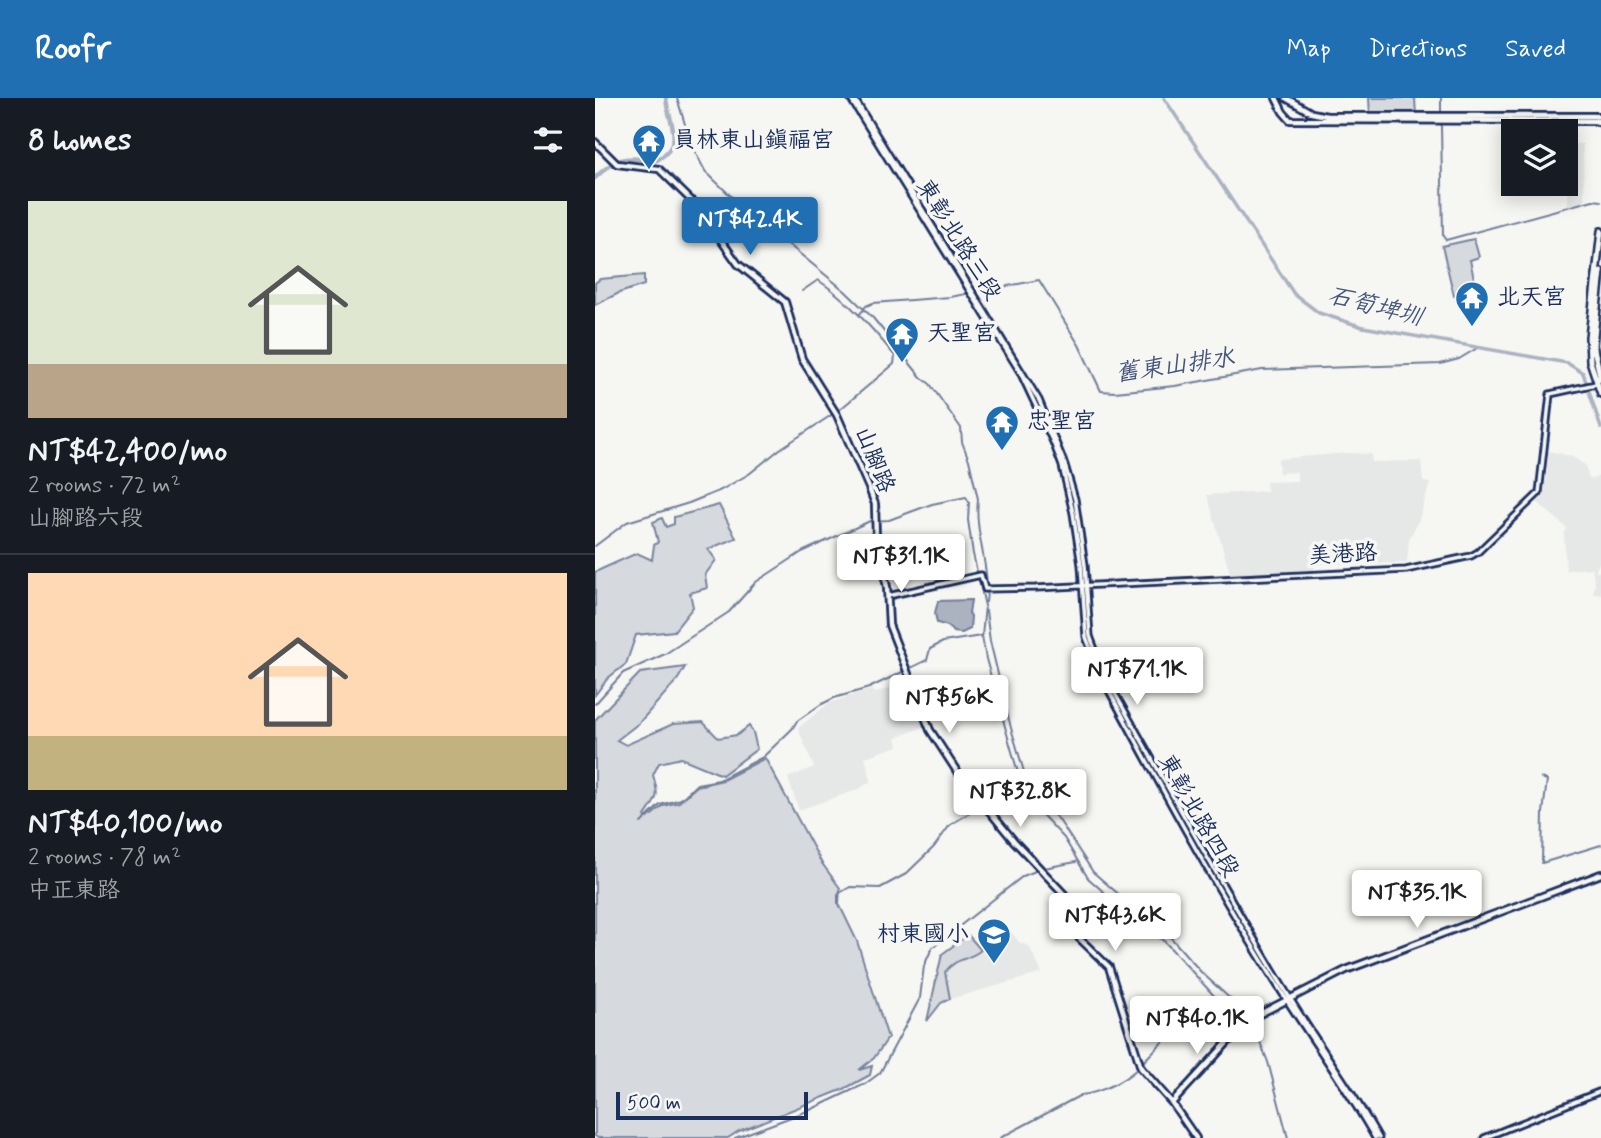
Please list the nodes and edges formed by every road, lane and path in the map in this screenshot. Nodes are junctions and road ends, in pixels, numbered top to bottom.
1 (852, 98) edge
2 (1276, 98) edge
3 (1286, 98) edge
4 (1600, 120) edge
5 (595, 142) edge
6 (1601, 231) edge
7 (1601, 272) edge
8 (1600, 383) edge
9 (1601, 394) edge
10 (1037, 401) joint
11 (1085, 586) junction
12 (888, 596) junction
13 (1601, 874) edge
14 (1288, 999) junction
15 (1601, 1091) edge
16 (1172, 1103) junction
17 (1196, 1138) edge
18 (1377, 1138) edge
19 (1484, 1138) edge

1 - 10 street, 東彰北路三段
2 - 4 main road
3 - 4 main road
5 - 12 main road, 山腳路
6 - 8 main road
7 - 8 main road
8 - 9 main road
8 - 11 street, 美港路
10 - 11 street, 東彰北路四段
11 - 12 street, 美港路
11 - 14 street, 東彰北路四段
12 - 16 main road, 山腳路
13 - 14 main road
14 - 16 main road
14 - 18 street, 東彰北路四段
15 - 19 street
16 - 17 main road, 山腳路

